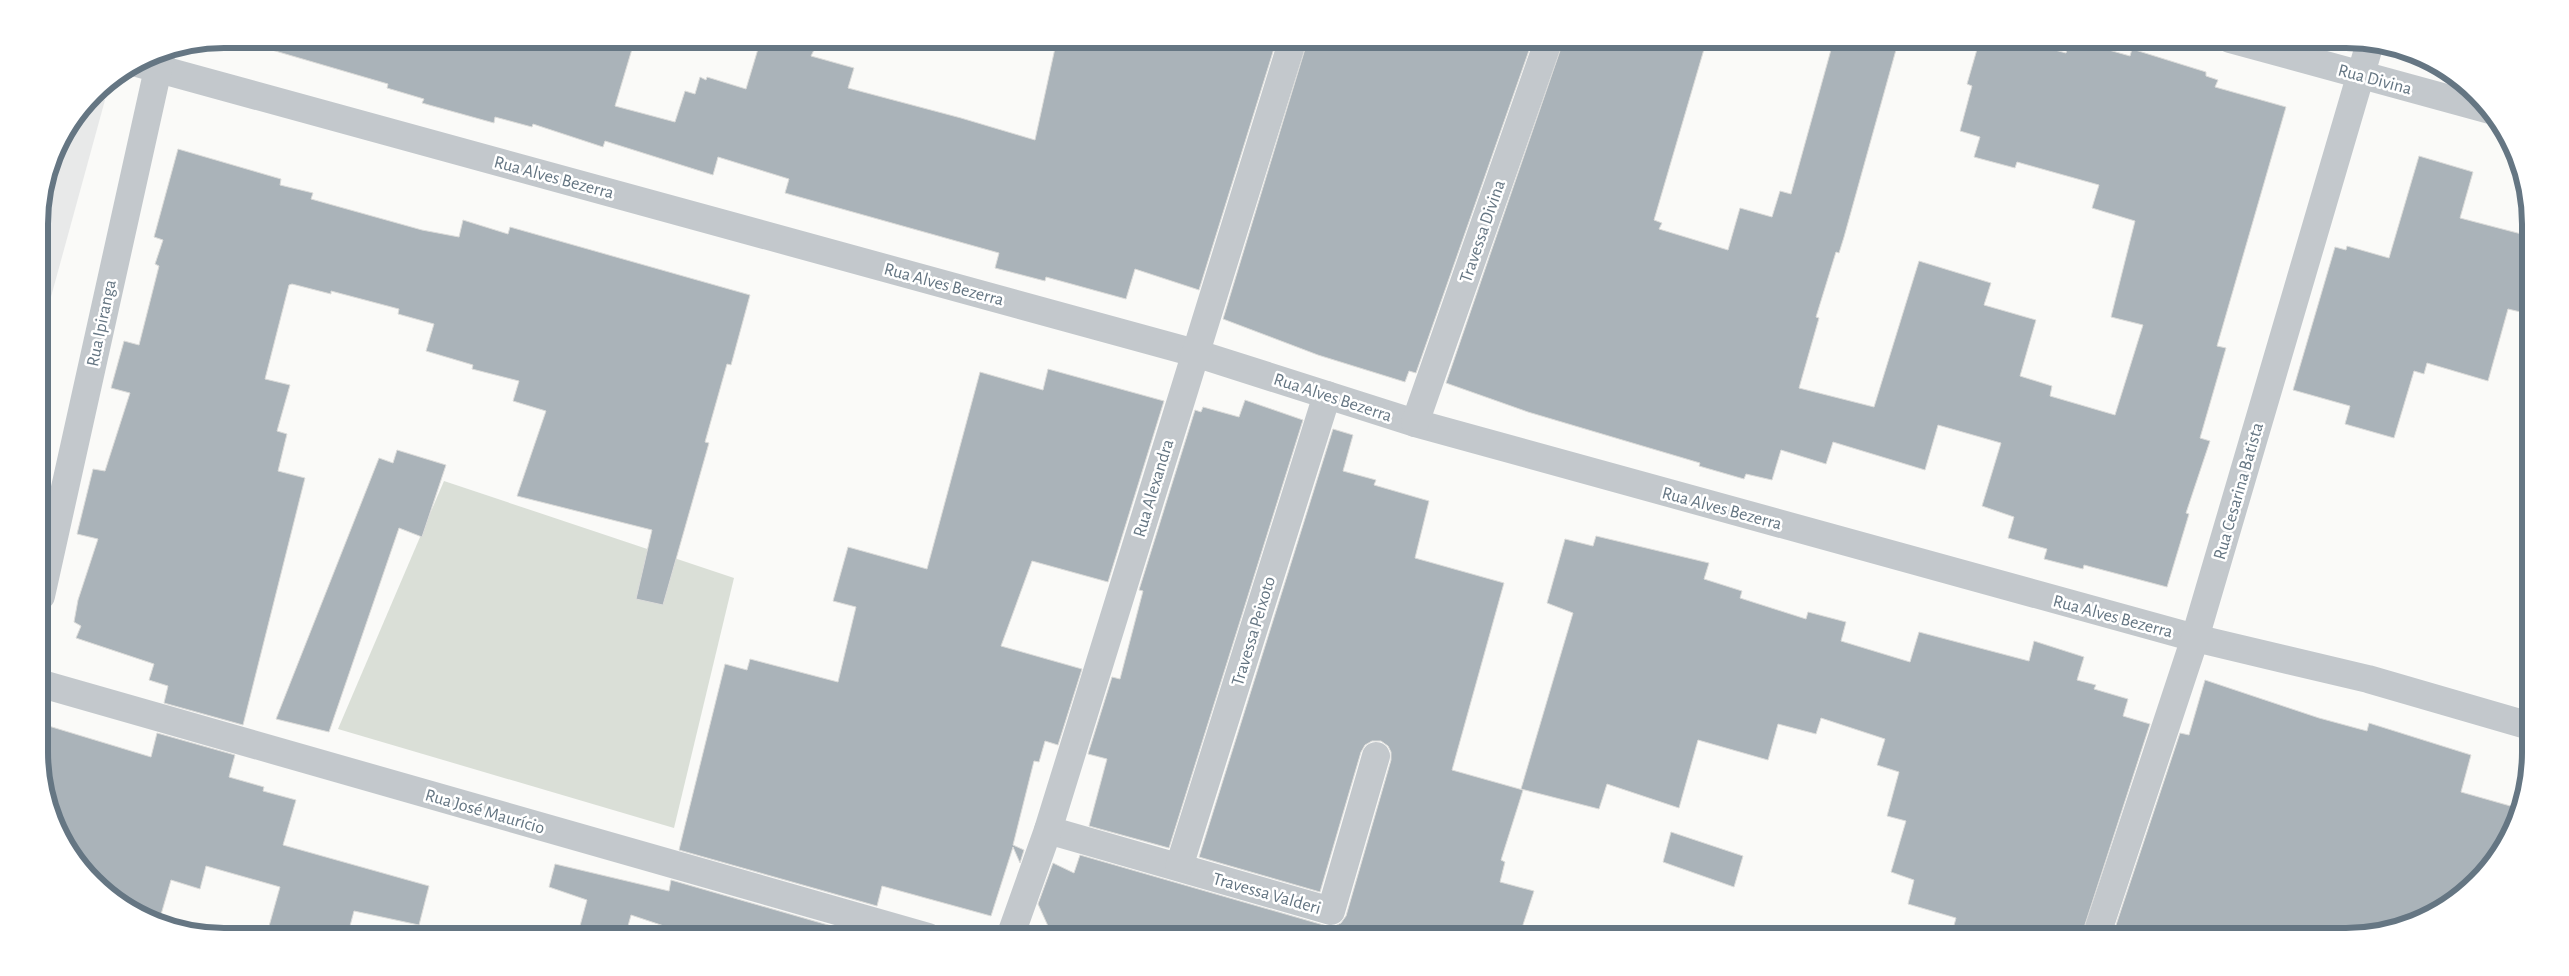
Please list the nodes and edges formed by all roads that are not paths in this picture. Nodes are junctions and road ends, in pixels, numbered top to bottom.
1 (1290, 48) edge
2 (1546, 48) edge
3 (2262, 48) edge
4 (2368, 49) edge
5 (156, 61) edge
6 (151, 63) edge
7 (2360, 75) junction
8 (2477, 106) edge
9 (1194, 353) junction
10 (1327, 395) junction
11 (1415, 423) junction
12 (48, 562) edge
13 (2195, 638) junction
14 (48, 686) edge
15 (2522, 724) edge
16 (1376, 756) dead end
17 (1048, 830) junction
18 (1179, 867) junction
19 (896, 928) edge
20 (1013, 928) edge
21 (2099, 928) edge

1 - 9 street, Rua Alexandra
2 - 11 street, Travessa Divina
3 - 7 street, Rua Divina
4 - 7 street, Rua Cesarina Batista
5 - 9 street, Rua Alves Bezerra
6 - 12 street, Rua Ipiranga
7 - 8 street, Rua Divina
7 - 13 street, Rua Cesarina Batista
9 - 10 street, Rua Alves Bezerra
9 - 17 street, Rua Alexandra
10 - 11 street, Rua Alves Bezerra
10 - 18 street, Travessa Peixoto
11 - 13 street, Rua Alves Bezerra
13 - 15 street, Rua Alves Bezerra
13 - 21 street, Rua Cesarina Batista
14 - 19 street, Rua José Maurício
16 - 18 street, Travessa Valderi
17 - 18 street, Travessa Valderi
17 - 20 street, Rua Alexandra

